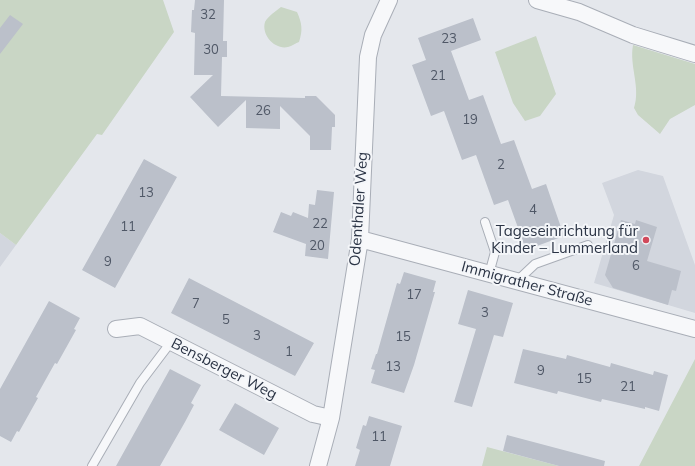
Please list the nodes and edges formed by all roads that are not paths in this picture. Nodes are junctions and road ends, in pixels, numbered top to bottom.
1 (389, 0) edge
2 (537, 0) edge
3 (695, 54) edge
4 (485, 222) dead end
5 (360, 239) junction
6 (588, 244) dead end
7 (489, 274) junction
8 (517, 281) junction
9 (116, 329) dead end
10 (695, 329) edge
11 (170, 342) junction
12 (331, 418) junction
13 (92, 466) edge
14 (318, 466) edge

1 - 5 street, Odenthaler Weg
2 - 3 street
4 - 7 lane
5 - 7 street, Immigrather Straße
5 - 12 street, Odenthaler Weg
6 - 8 lane
7 - 8 street, Immigrather Straße
8 - 10 street, Immigrather Straße
9 - 11 street, Bensberger Weg
11 - 12 street, Bensberger Weg
11 - 13 lane
12 - 14 street, Odenthaler Weg

